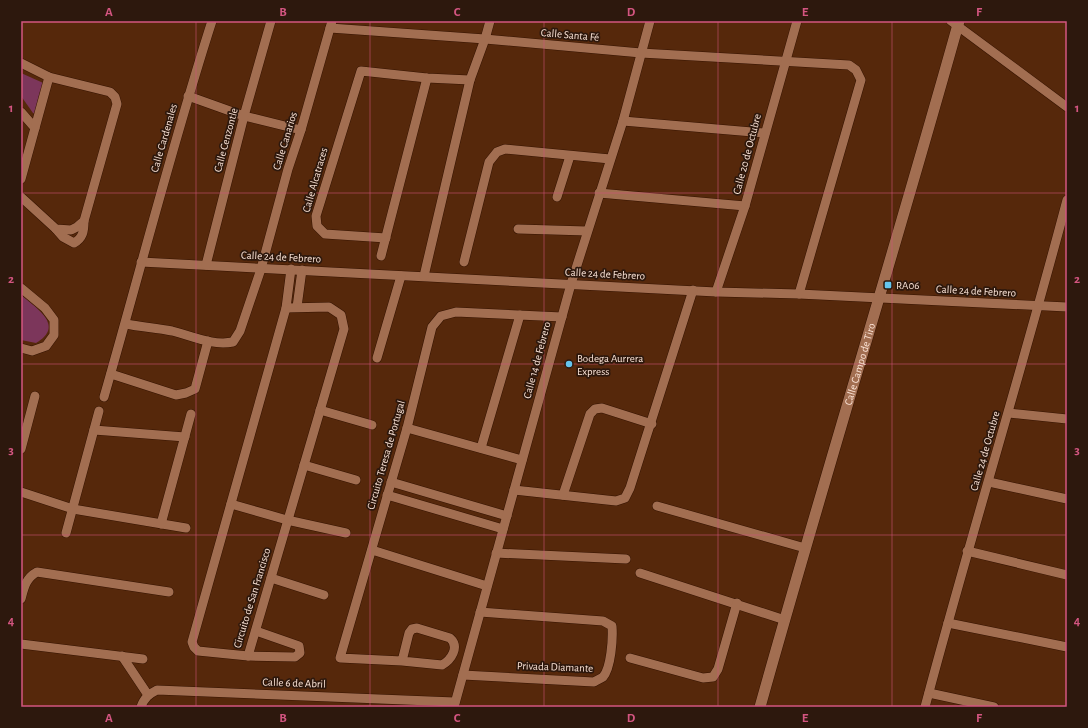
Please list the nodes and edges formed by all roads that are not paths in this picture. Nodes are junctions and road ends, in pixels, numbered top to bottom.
1 (212, 21) edge
2 (272, 21) edge
3 (490, 21) edge
4 (650, 21) edge
5 (797, 21) edge
6 (956, 22) edge
7 (331, 25) edge
8 (485, 39) junction
9 (641, 53) junction
10 (785, 62) junction
11 (21, 63) edge
12 (49, 77) junction
13 (427, 78) junction
14 (470, 80) junction
15 (188, 96) junction
16 (1067, 108) edge
17 (21, 112) edge
18 (244, 116) junction
19 (623, 121) junction
20 (35, 128) junction
21 (301, 130) junction
22 (765, 133) junction
23 (30, 146) junction
24 (21, 150) edge
25 (570, 156) junction
26 (610, 159) junction
27 (21, 179) edge
28 (599, 193) junction
29 (21, 197) edge
30 (557, 198) dead end
31 (1067, 200) edge
32 (745, 206) junction
33 (1064, 220) edge
34 (84, 221) junction
35 (56, 229) junction
36 (518, 229) dead end
37 (587, 232) junction
38 (386, 238) junction
39 (381, 256) dead end
40 (141, 262) junction
41 (464, 262) dead end
42 (206, 265) junction
43 (261, 269) junction
44 (291, 269) junction
45 (302, 270) junction
46 (401, 276) junction
47 (424, 276) junction
48 (571, 284) junction
49 (21, 288) edge
50 (693, 290) junction
51 (716, 292) junction
52 (799, 294) junction
53 (879, 298) junction
54 (1038, 305) junction
55 (298, 307) junction
56 (1067, 307) edge
57 (286, 308) junction
58 (520, 315) junction
59 (562, 317) junction
60 (126, 324) junction
61 (208, 341) junction
62 (21, 348) edge
63 (377, 358) dead end
64 (111, 374) junction
65 (35, 396) dead end
66 (104, 397) dead end
67 (320, 410) junction
68 (99, 411) dead end
69 (1008, 413) junction
70 (191, 414) dead end
71 (1067, 419) edge
72 (24, 423) edge
73 (652, 424) junction
74 (372, 425) dead end
75 (407, 428) junction
76 (94, 430) junction
77 (185, 437) junction
78 (481, 448) junction
79 (21, 449) edge
80 (522, 460) junction
81 (304, 466) junction
82 (356, 480) dead end
83 (391, 482) junction
84 (989, 482) junction
85 (514, 490) junction
86 (21, 492) edge
87 (387, 495) junction
88 (563, 495) junction
89 (1067, 499) edge
90 (231, 504) junction
91 (658, 506) dead end
92 (73, 509) junction
93 (507, 516) junction
94 (287, 520) junction
95 (161, 524) junction
96 (186, 528) dead end
97 (503, 529) junction
98 (66, 533) dead end
99 (346, 533) dead end
100 (805, 548) junction
101 (372, 550) junction
102 (967, 551) junction
103 (496, 553) junction
104 (626, 559) dead end
105 (640, 573) dead end
106 (1067, 575) edge
107 (271, 578) junction
108 (487, 586) junction
109 (168, 592) dead end
110 (324, 595) dead end
111 (21, 599) edge
112 (737, 603) junction
113 (480, 612) junction
114 (785, 620) junction
115 (948, 623) junction
116 (256, 631) junction
117 (21, 644) edge
118 (1067, 647) edge
119 (122, 656) junction
120 (248, 656) junction
121 (630, 658) dead end
122 (143, 659) dead end
123 (402, 661) junction
124 (463, 674) junction
125 (929, 693) junction
126 (148, 695) junction
127 (455, 704) edge
128 (141, 707) edge
129 (760, 707) edge
130 (925, 707) edge
131 (994, 707) edge

1 - 15 street, Calle Cardenales
2 - 18 street, Calle Cenzontle
3 - 8 street
4 - 9 street, Calle 14 de Febrero
5 - 10 street, Calle 20 de Octubre
6 - 16 street
6 - 53 street, Calle Campo de Tiro
7 - 8 street, Calle Santa Fé
7 - 21 street, Calle Canarios
8 - 9 street, Calle Santa Fé
8 - 14 street
9 - 10 street, Calle Santa Fé
9 - 19 street, Calle 14 de Febrero
10 - 22 street, Calle 20 de Octubre
10 - 52 street, Calle Santa Fé
11 - 12 street
12 - 20 street
12 - 34 street
13 - 14 street
13 - 38 street
13 - 38 street, Calle Alcatraces
14 - 47 street
15 - 18 street
15 - 40 street, Calle Cardenales
17 - 20 street
18 - 21 street
18 - 42 street, Calle Cenzontle
19 - 22 street
19 - 26 street, Calle 14 de Febrero
20 - 23 street
21 - 43 street, Calle Canarios
22 - 32 street, Calle 20 de Octubre
23 - 24 street
23 - 27 street
25 - 26 street
25 - 30 street
25 - 41 street
26 - 28 street, Calle 14 de Febrero
28 - 32 street
28 - 37 street, Calle 14 de Febrero
29 - 35 street
31 - 33 street, Calle 24 de Octubre
32 - 51 street, Calle 20 de Octubre
33 - 54 street, Calle 24 de Octubre
34 - 35 street
34 - 35 street
36 - 37 street
37 - 48 street, Calle 14 de Febrero
38 - 39 street
40 - 42 street, Calle 24 de Febrero
40 - 60 street, Calle Cardenales
42 - 43 street, Calle 24 de Febrero
43 - 44 street, Calle 24 de Febrero
43 - 61 street, Calle Canarios
44 - 45 street, Calle 24 de Febrero
44 - 57 street, Circuito de San Francisco
45 - 46 street, Calle 24 de Febrero
45 - 55 street
46 - 47 street, Calle 24 de Febrero
46 - 63 street
47 - 48 street, Calle 24 de Febrero
48 - 50 street, Calle 24 de Febrero
48 - 59 street, Calle 14 de Febrero
49 - 62 street
50 - 51 street, Calle 24 de Febrero
50 - 73 street
51 - 52 street, Calle 24 de Febrero
52 - 53 street, Calle 24 de Febrero
53 - 54 street, Calle 24 de Febrero
53 - 100 street, Calle Campo de Tiro
54 - 56 street, Calle 24 de Febrero
54 - 69 street, Calle 24 de Octubre
55 - 57 street, Circuito de San Francisco
55 - 67 street, Circuito de San Francisco
57 - 90 street, Circuito de San Francisco
58 - 59 street, Circuito Teresa de Portugal
58 - 75 street, Circuito Teresa de Portugal
58 - 78 street
59 - 80 street, Calle 14 de Febrero
60 - 61 street
60 - 64 street, Calle Cardenales
61 - 64 street
64 - 66 street, Calle Cardenales
65 - 72 street
67 - 74 street
67 - 81 street, Circuito de San Francisco
68 - 76 street
69 - 71 street
69 - 84 street, Calle 24 de Octubre
70 - 77 street
72 - 79 street
73 - 88 street
73 - 88 street
75 - 78 street
75 - 83 street, Circuito Teresa de Portugal
76 - 77 street
76 - 92 street
77 - 95 street
78 - 80 street
80 - 85 street, Calle 14 de Febrero
81 - 82 street
81 - 94 street, Circuito de San Francisco
83 - 87 street, Circuito Teresa de Portugal
83 - 93 street
84 - 89 street
84 - 102 street, Calle 24 de Octubre
85 - 88 street
85 - 93 street, Calle 14 de Febrero
86 - 92 street
87 - 97 street
87 - 101 street, Circuito Teresa de Portugal
90 - 94 street
90 - 120 street, Circuito de San Francisco
91 - 100 street
92 - 95 street
92 - 98 street
93 - 97 street, Calle 14 de Febrero
94 - 99 street
94 - 107 street, Circuito de San Francisco
95 - 96 street
97 - 103 street, Calle 14 de Febrero
100 - 114 street, Calle Campo de Tiro
101 - 108 street
101 - 123 street, Circuito Teresa de Portugal
102 - 106 street
102 - 115 street, Calle 24 de Octubre
103 - 104 street
103 - 108 street, Calle 14 de Febrero
105 - 112 street
107 - 110 street
107 - 116 street, Circuito de San Francisco
108 - 113 street, Calle 14 de Febrero
109 - 111 street
112 - 114 street
112 - 121 street
113 - 124 street, Calle 14 de Febrero
113 - 124 street, Privada Diamante
114 - 129 street, Calle Campo de Tiro
115 - 118 street
115 - 125 street, Calle 24 de Octubre
116 - 120 street, Circuito de San Francisco
116 - 120 street
117 - 119 street
119 - 122 street
119 - 126 street
123 - 123 street, Circuito Teresa de Portugal
124 - 127 street, Calle 14 de Febrero
125 - 130 street, Calle 24 de Octubre
125 - 131 street
126 - 127 street, Calle 6 de Abril
126 - 128 street

